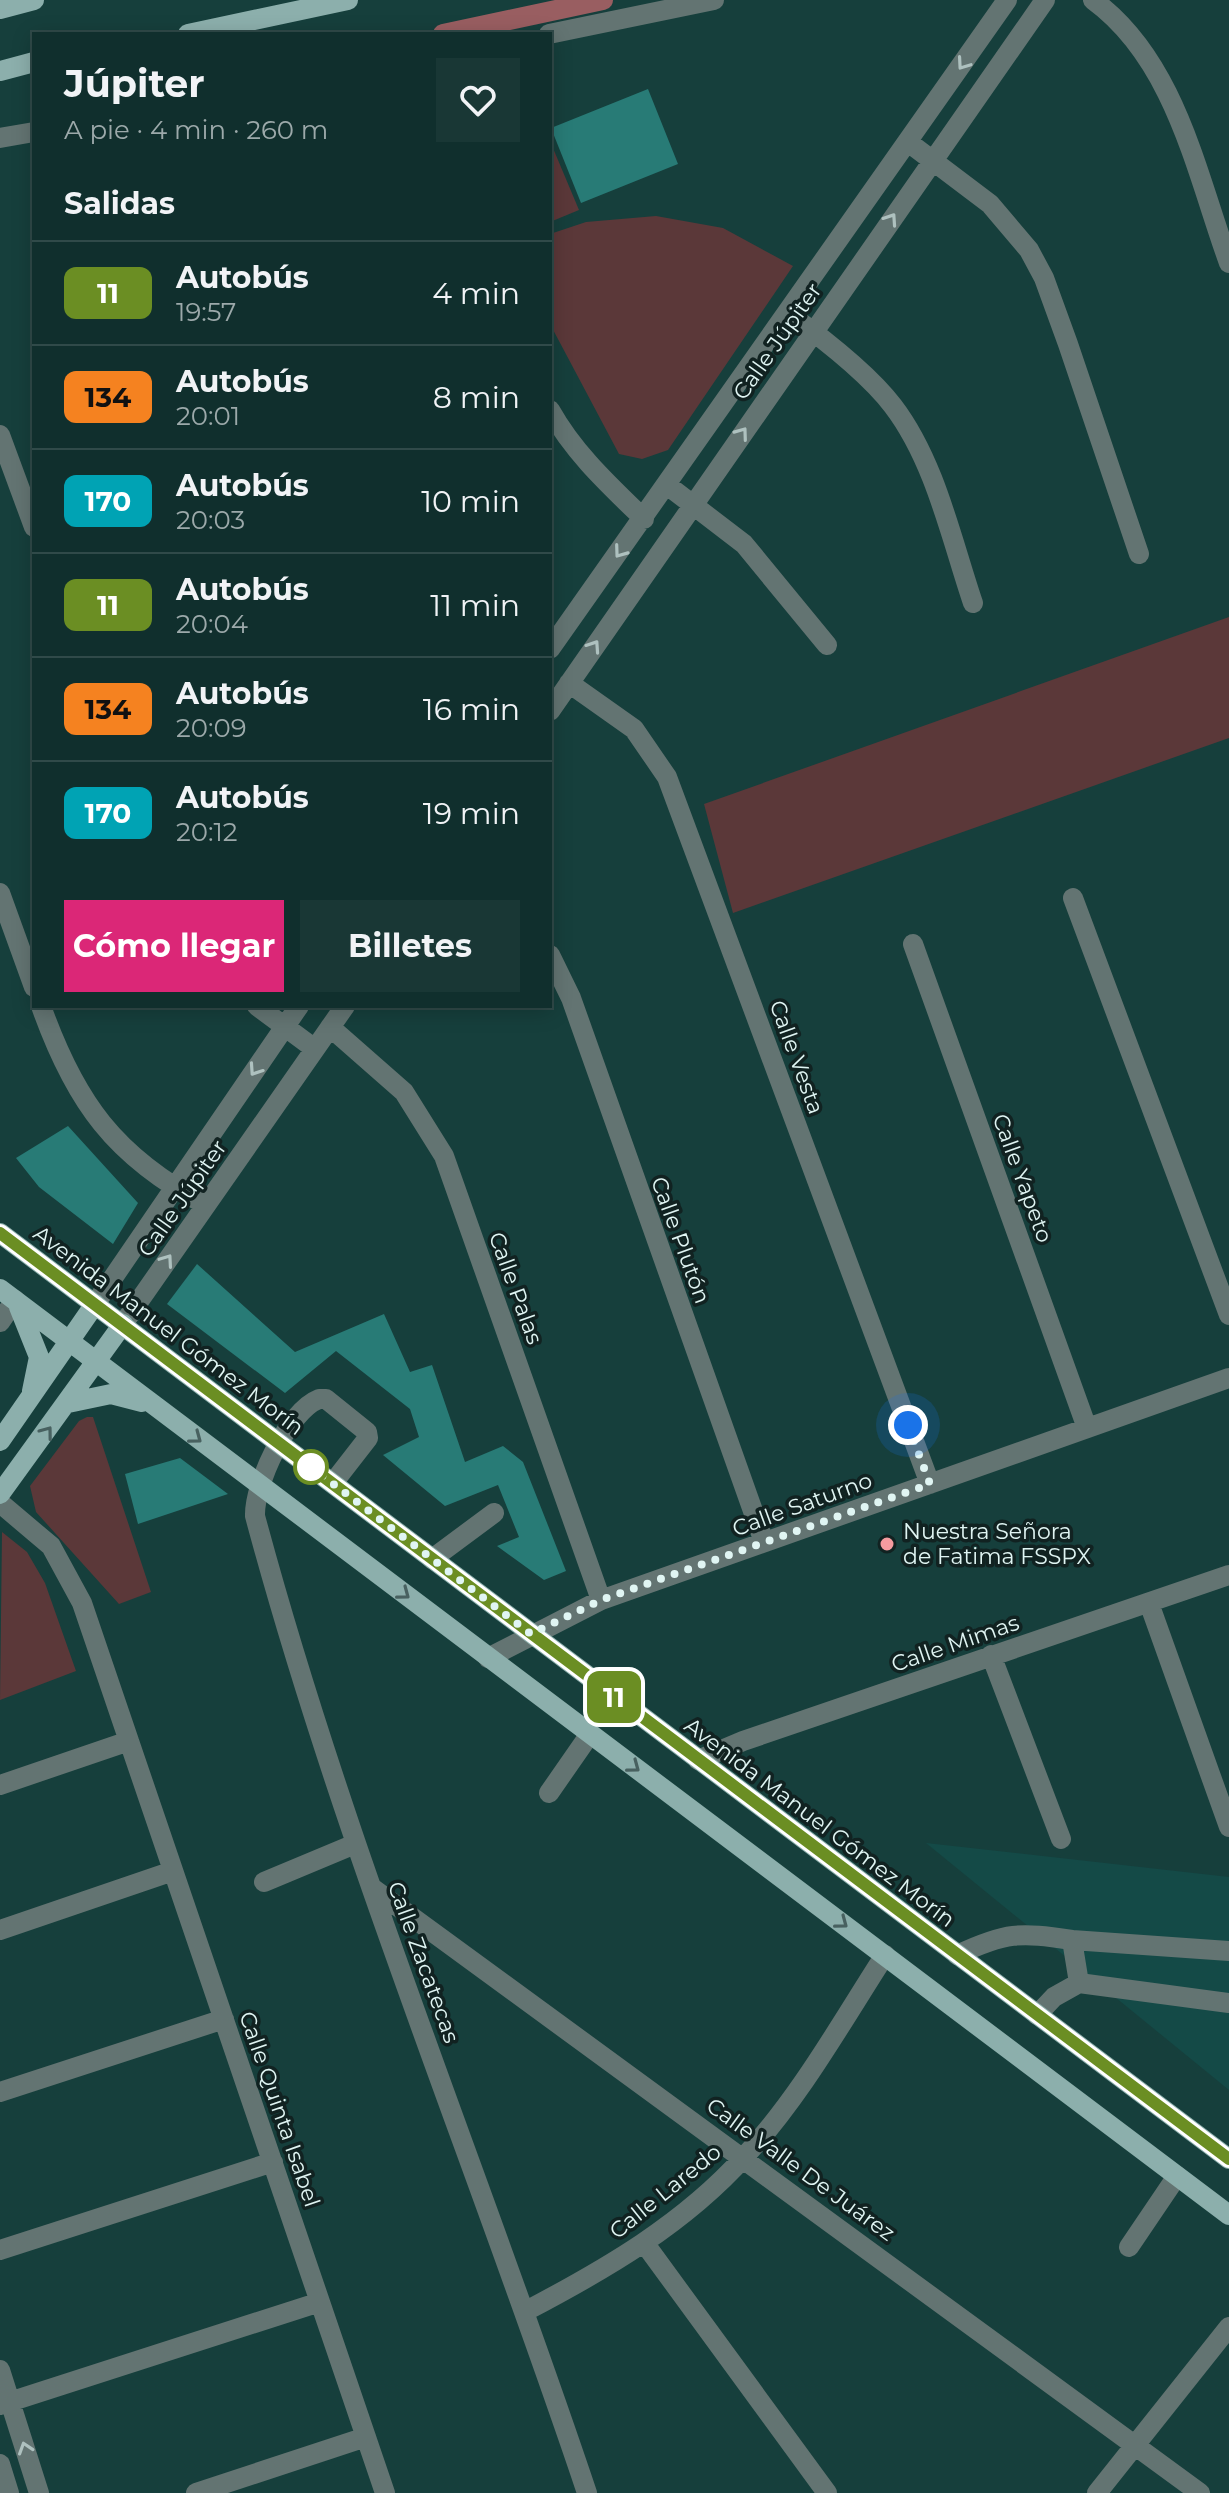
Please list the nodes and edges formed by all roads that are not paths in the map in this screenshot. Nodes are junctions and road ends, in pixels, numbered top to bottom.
1 (34, 0) edge
2 (348, 0) edge
3 (714, 0) edge
4 (1007, 0) edge
5 (1045, 0) edge
6 (1093, 0) edge
7 (278, 8) edge
8 (0, 9) edge
9 (195, 32) edge
10 (552, 33) edge
11 (32, 63) edge
12 (0, 71) edge
13 (32, 132) edge
14 (0, 138) edge
15 (908, 142) junction
16 (933, 158) junction
17 (1229, 263) edge
18 (788, 313) junction
19 (814, 332) junction
20 (552, 414) edge
21 (0, 435) edge
22 (667, 485) junction
23 (692, 503) junction
24 (644, 519) junction
25 (32, 522) edge
26 (1139, 554) dead end
27 (973, 603) dead end
28 (827, 645) dead end
29 (552, 646) edge
30 (569, 683) junction
31 (552, 708) edge
32 (0, 893) edge
33 (1073, 898) dead end
34 (913, 944) dead end
35 (552, 959) edge
36 (32, 981) edge
37 (42, 1008) edge
38 (260, 1008) edge
39 (298, 1008) edge
40 (344, 1008) edge
41 (285, 1027) junction
42 (330, 1027) junction
43 (315, 1049) junction
44 (174, 1188) junction
45 (206, 1205) junction
46 (0, 1233) edge
47 (8, 1294) edge
48 (95, 1304) junction
49 (1229, 1315) edge
50 (0, 1322) edge
51 (123, 1324) junction
52 (69, 1342) junction
53 (97, 1363) junction
54 (1229, 1378) edge
55 (30, 1400) junction
56 (68, 1403) junction
57 (154, 1406) junction
58 (1087, 1428) junction
59 (0, 1441) edge
60 (278, 1442) junction
61 (333, 1483) junction
62 (930, 1484) junction
63 (259, 1485) junction
64 (0, 1494) edge
65 (0, 1503) edge
66 (494, 1513) dead end
67 (764, 1542) junction
68 (432, 1559) junction
69 (1229, 1575) edge
70 (601, 1600) junction
71 (1149, 1603) junction
72 (531, 1634) junction
73 (991, 1655) junction
74 (488, 1658) junction
75 (590, 1734) junction
76 (129, 1741) junction
77 (698, 1760) junction
78 (0, 1785) edge
79 (549, 1793) dead end
80 (1229, 1827) edge
81 (1061, 1839) dead end
82 (355, 1844) junction
83 (173, 1871) junction
84 (264, 1882) dead end
85 (371, 1887) junction
86 (0, 1930) edge
87 (1072, 1940) junction
88 (1229, 1951) edge
89 (885, 1955) junction
90 (957, 1955) junction
91 (1079, 1983) junction
92 (1229, 2003) edge
93 (1037, 2015) junction
94 (224, 2019) junction
95 (0, 2092) edge
96 (744, 2158) junction
97 (1229, 2159) edge
98 (273, 2162) junction
99 (1177, 2176) junction
100 (1229, 2215) edge
101 (645, 2244) junction
102 (1129, 2247) dead end
103 (0, 2250) edge
104 (320, 2302) junction
105 (526, 2311) junction
106 (1228, 2330) edge
107 (0, 2370) edge
108 (5, 2404) edge
109 (366, 2437) junction
110 (1135, 2445) junction
111 (0, 2464) edge
112 (9, 2493) edge
113 (39, 2493) edge
114 (196, 2493) edge
115 (385, 2493) edge
116 (587, 2493) edge
117 (827, 2493) edge
118 (1097, 2493) edge
119 (1200, 2493) edge

1 - 8 main road
2 - 7 main road
3 - 10 street
4 -> 15 street, Calle Júpiter
5 - 16 street, Calle Júpiter
6 - 17 street
7 - 9 main road
11 - 12 main road
13 - 14 street
15 - 16 street
15 - 18 street, Calle Júpiter
19 -> 16 street, Calle Júpiter
16 - 26 street
18 - 19 street
18 - 22 street, Calle Júpiter
23 -> 19 street, Calle Júpiter
19 - 27 street
20 - 24 street
21 - 25 street
22 - 23 street
22 - 24 street, Calle Júpiter
23 - 28 street
30 -> 23 street, Calle Júpiter
24 -> 29 street, Calle Júpiter
30 - 31 street, Calle Júpiter
30 - 62 street, Calle Vesta
32 - 36 street
33 - 49 street
34 - 58 street, Calle Yapeto
35 - 67 street, Calle Plutón
37 - 44 street
38 - 41 street
39 - 41 street, Calle Júpiter
40 - 42 street, Calle Júpiter
41 - 43 street
41 -> 44 street, Calle Júpiter
42 - 43 street, Calle Júpiter
42 - 70 street, Calle Palas
43 - 45 street, Calle Júpiter
44 - 45 street
44 - 48 street, Calle Júpiter
51 -> 45 street, Calle Júpiter
46 - 48 main road, Avenida Manuel Gómez Morín
47 - 50 street
47 - 52 main road
47 - 55 main road
48 - 51 main road, Avenida Manuel Gómez Morín
48 - 52 main road, Calle Júpiter
51 - 53 main road, Calle Júpiter
51 - 60 main road, Avenida Manuel Gómez Morín
52 - 53 main road
52 - 55 main road, Calle Júpiter
53 - 56 main road, Calle Júpiter
53 - 57 main road
54 - 58 street, Calle Saturno
55 - 59 main road, Calle Júpiter
56 - 57 main road
64 -> 56 main road, Calle Júpiter
57 -> 63 main road
58 - 62 street, Calle Saturno
60 - 61 main road, Avenida Manuel Gómez Morín
60 - 61 street, Calle Zacatecas
60 - 63 street, Calle Zacatecas
61 - 68 main road, Avenida Manuel Gómez Morín
62 - 67 street, Calle Saturno
63 -> 74 main road
63 - 82 street, Calle Zacatecas
65 - 76 street, Calle Quinta Isabel
66 - 68 street
67 - 70 street, Calle Saturno
68 - 72 main road, Avenida Manuel Gómez Morín
69 - 71 street, Calle Mimas
70 - 72 street, Calle Saturno
71 - 73 street, Calle Mimas
71 - 80 street
72 - 74 street, Calle Saturno
72 - 77 main road, Avenida Manuel Gómez Morín
73 - 77 street, Calle Mimas
73 - 81 street
74 - 75 main road
75 - 79 street
75 -> 89 main road
76 - 78 street
76 - 83 street, Calle Quinta Isabel
77 - 90 main road, Avenida Manuel Gómez Morín
82 - 84 street
82 - 85 street, Calle Zacatecas
83 - 86 street
83 - 94 street, Calle Quinta Isabel
85 - 96 street, Calle Valle De Juárez
85 - 105 street, Calle Zacatecas
87 - 88 street
87 - 90 street
87 - 91 street
89 - 96 street, Calle Laredo
89 - 99 main road
90 - 93 main road, Avenida Manuel Gómez Morín
91 - 92 street
91 - 93 street
93 - 97 main road, Avenida Manuel Gómez Morín
94 - 95 street
94 - 98 street, Calle Quinta Isabel
96 - 101 street, Calle Laredo
96 - 110 street, Calle Valle De Juárez
98 - 103 street
98 - 104 street, Calle Quinta Isabel
99 - 100 main road
99 - 102 street
101 - 105 street, Calle Laredo
101 - 117 street
104 - 108 street
104 - 109 street, Calle Quinta Isabel
105 - 116 street, Calle Zacatecas
106 - 110 street
107 - 108 street
113 -> 108 street
109 - 114 street
109 - 115 street, Calle Quinta Isabel
110 - 118 street
110 - 119 street, Calle Valle De Juárez
111 - 112 street

